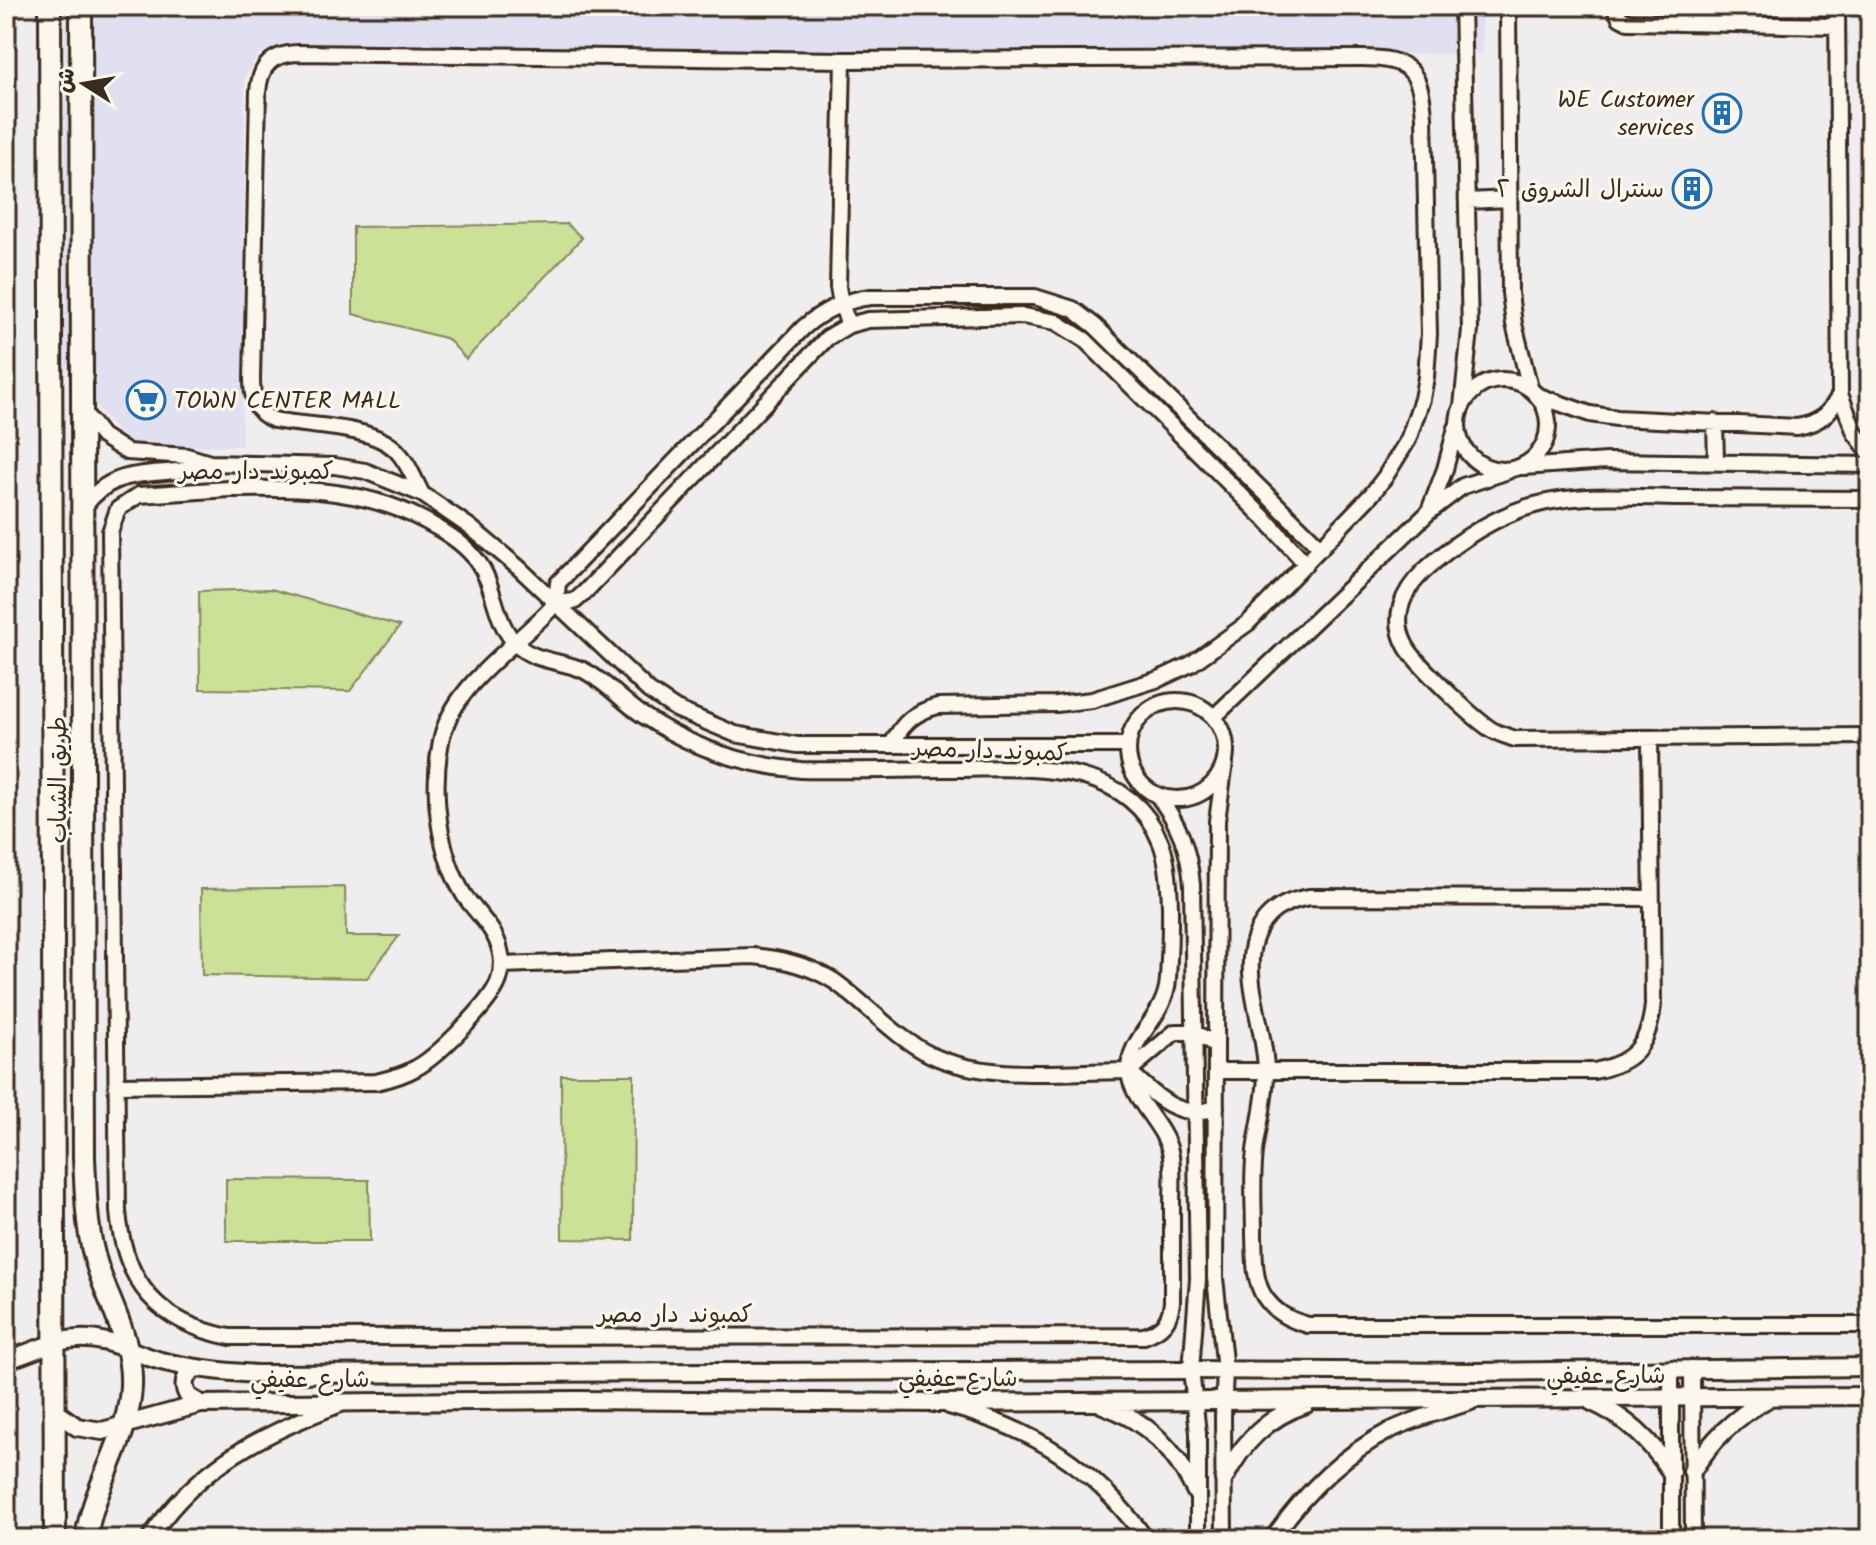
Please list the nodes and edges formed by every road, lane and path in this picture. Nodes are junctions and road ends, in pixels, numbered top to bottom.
1 (50, 6) edge
2 (81, 6) edge
3 (1462, 6) edge
4 (1508, 6) edge
5 (1614, 6) edge
6 (1837, 6) edge
7 (1837, 26) junction
8 (843, 60) junction
9 (1509, 199) junction
10 (1467, 201) junction
11 (841, 304) junction
12 (849, 325) junction
13 (1534, 392) junction
14 (1840, 394) junction
15 (1462, 406) junction
16 (82, 410) junction
17 (1458, 422) junction
18 (1715, 422) junction
19 (1870, 453) edge
20 (1716, 461) junction
21 (210, 463) junction
22 (1870, 465) edge
23 (1523, 467) junction
24 (1508, 471) junction
25 (422, 494) junction
26 (1870, 499) edge
27 (84, 507) junction
28 (1429, 512) junction
29 (1321, 548) junction
30 (1306, 564) junction
31 (556, 603) junction
32 (516, 644) junction
33 (1214, 717) junction
34 (1870, 736) edge
35 (1650, 739) junction
36 (892, 744) junction
37 (1128, 745) junction
38 (1225, 762) junction
39 (1157, 795) junction
40 (1652, 898) junction
41 (502, 965) junction
42 (1194, 1032) junction
43 (1216, 1045) junction
44 (1266, 1070) junction
45 (1129, 1071) junction
46 (1216, 1071) junction
47 (117, 1085) junction
48 (1216, 1107) junction
49 (1194, 1113) junction
50 (1870, 1325) edge
51 (56, 1342) junction
52 (129, 1351) junction
53 (6, 1360) edge
54 (1870, 1367) edge
55 (197, 1368) junction
56 (1671, 1368) junction
57 (1692, 1368) junction
58 (1191, 1370) junction
59 (1225, 1370) junction
60 (656, 1373) junction
61 (1870, 1396) edge
62 (1770, 1397) junction
63 (1585, 1399) junction
64 (1671, 1399) junction
65 (1693, 1399) junction
66 (657, 1400) junction
67 (1477, 1400) junction
68 (1094, 1401) junction
69 (1195, 1401) junction
70 (1223, 1401) junction
71 (1316, 1401) junction
72 (343, 1403) junction
73 (937, 1403) junction
74 (201, 1404) junction
75 (56, 1412) junction
76 (127, 1422) junction
77 (1692, 1471) junction
78 (1671, 1472) junction
79 (1224, 1479) junction
80 (1197, 1494) junction
81 (55, 1539) edge
82 (86, 1539) edge
83 (149, 1539) edge
84 (1146, 1539) edge
85 (1198, 1539) edge
86 (1224, 1539) edge
87 (1272, 1539) edge
88 (1671, 1539) edge
89 (1693, 1539) edge

1 - 51 main road, طريق الشباب
2 - 16 main road, طريق الشباب
3 - 10 street
4 - 9 street
5 - 7 street
6 - 7 street
7 - 14 street
8 - 11 street
8 - 25 street
8 - 29 street
9 - 10 street
9 - 13 street
10 - 15 street
11 - 12 street
11 - 29 street
11 - 31 street
12 - 30 street
12 - 31 street
13 - 15 street
13 - 18 street
13 - 23 street
14 - 18 street
14 - 19 street
15 - 17 street
16 - 21 street
16 - 27 main road, طريق الشباب
17 - 24 street
17 - 28 street
18 - 20 street
20 - 22 street
20 - 23 street
21 - 25 street
21 - 27 street
23 - 24 street
24 - 28 street
25 - 31 street
26 - 35 street
27 - 52 main road, طريق الشباب
28 - 33 street
29 - 30 street
30 - 36 street
31 - 32 street
31 - 36 street
32 - 41 street
32 - 45 street, كمبوند دار مصر
32 - 47 street, كمبوند دار مصر
33 - 37 street
33 - 38 street
34 - 35 street
35 - 40 street
36 - 37 street
37 - 39 street
38 - 39 street
38 - 43 street
39 - 42 street
40 - 44 street
40 - 44 street
41 - 45 street
41 - 47 street
42 - 43 street
42 - 45 street
42 - 49 street
43 - 46 street
44 - 46 street
44 - 50 street
45 - 47 street, كمبوند دار مصر
45 - 49 street
46 - 48 street
48 - 49 street
48 - 59 street
49 - 58 street
51 - 52 street, شارع عفيفي
51 - 53 street, شارع عفيفي
51 - 75 main road, طريق الشباب
52 - 55 street, شارع عفيفي
52 - 76 main road, طريق الشباب
54 - 57 street, شارع عفيفي
55 - 60 street, شارع عفيفي
55 - 74 street
56 - 57 street, شارع عفيفي
56 - 59 street, شارع عفيفي
56 - 64 street
57 - 65 street
58 - 59 street, شارع عفيفي
58 - 60 street, شارع عفيفي
58 - 69 street
59 - 70 street
60 - 66 street
61 - 62 street, شارع عفيفي
62 - 65 street, شارع عفيفي
62 - 77 street
63 - 64 street, شارع عفيفي
63 - 67 street, شارع عفيفي
63 - 78 street
64 - 65 street, شارع عفيفي
64 - 78 street
65 - 77 street
66 - 72 street, شارع عفيفي
66 - 73 street, شارع عفيفي
67 - 71 street, شارع عفيفي
67 - 87 street
68 - 69 street, شارع عفيفي
68 - 73 street, شارع عفيفي
68 - 80 street
69 - 70 street, شارع عفيفي
69 - 80 street
70 - 71 street, شارع عفيفي
70 - 79 street
71 - 79 street
72 - 74 street, شارع عفيفي
72 - 83 street
73 - 84 street
74 - 76 street, شارع عفيفي
75 - 76 street, شارع عفيفي
75 - 81 main road, طريق الشباب
76 - 82 main road, طريق الشباب
77 - 89 street
78 - 88 street
79 - 86 street
80 - 85 street

